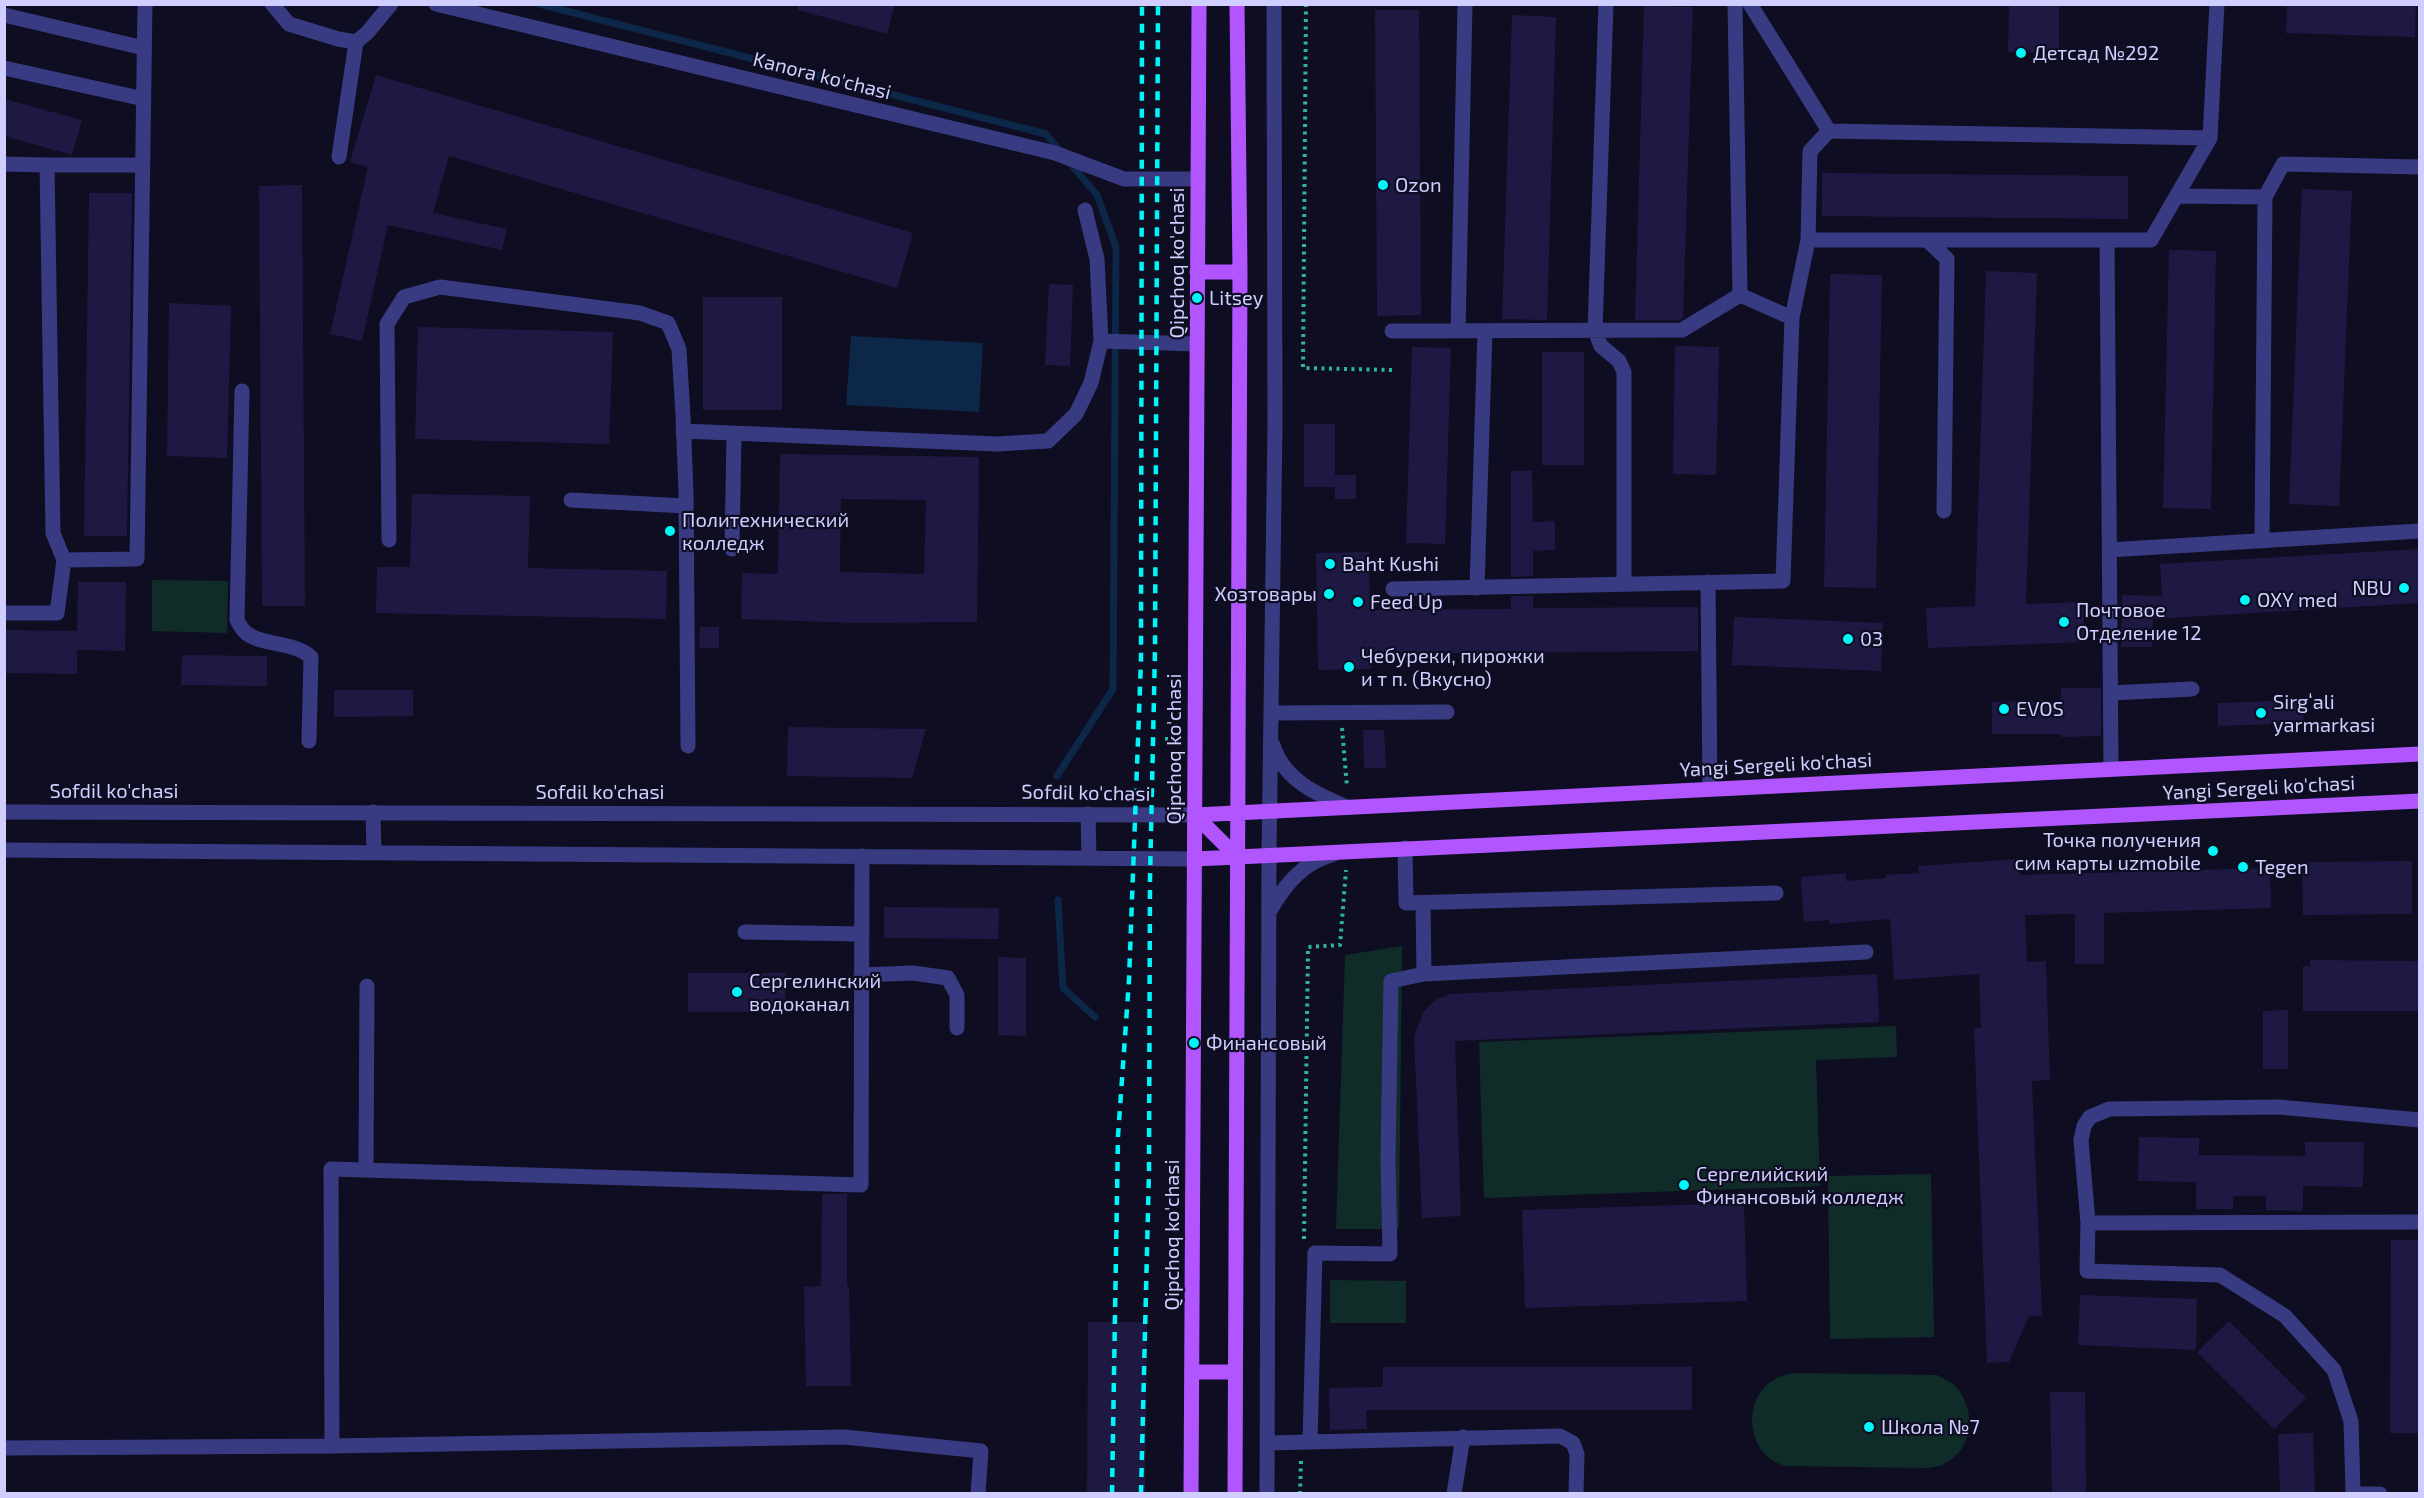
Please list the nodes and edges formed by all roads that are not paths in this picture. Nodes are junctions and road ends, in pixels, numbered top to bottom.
1 (145, 4) edge
2 (272, 4) edge
3 (391, 4) edge
4 (436, 4) edge
5 (1199, 4) edge
6 (1237, 4) edge
7 (1274, 4) edge
8 (1465, 4) edge
9 (1606, 4) edge
10 (1735, 4) edge
11 (1750, 4) edge
12 (2217, 4) edge
13 (4, 15) edge
14 (356, 42) junction
15 (144, 48) junction
16 (4, 68) edge
17 (144, 99) junction
18 (1829, 131) junction
19 (2210, 138) junction
20 (339, 157) dead end
21 (4, 164) edge
22 (46, 165) junction
23 (143, 165) junction
24 (2420, 167) edge
25 (1198, 179) junction
26 (2177, 196) junction
27 (2265, 197) junction
28 (1085, 210) dead end
29 (1808, 240) junction
30 (1928, 240) junction
31 (2107, 240) junction
32 (1197, 272) junction
33 (1240, 272) junction
34 (1740, 295) junction
35 (1792, 318) junction
36 (1595, 330) junction
37 (1392, 331) dead end
38 (1458, 331) junction
39 (1485, 331) junction
40 (1101, 341) junction
41 (1197, 344) junction
42 (242, 391) dead end
43 (683, 431) junction
44 (734, 433) junction
45 (571, 500) dead end
46 (686, 506) junction
47 (1944, 511) dead end
48 (2420, 531) edge
49 (389, 540) dead end
50 (2262, 541) junction
51 (732, 549) dead end
52 (2109, 550) junction
53 (64, 560) junction
54 (1708, 582) junction
55 (1624, 584) junction
56 (1477, 588) junction
57 (1393, 590) dead end
58 (4, 613) edge
59 (2192, 689) dead end
60 (2111, 693) junction
61 (1448, 712) dead end
62 (1271, 713) junction
63 (1271, 740) junction
64 (309, 741) dead end
65 (688, 746) dead end
66 (2420, 754) edge
67 (2111, 769) junction
68 (1710, 789) junction
69 (2420, 801) edge
70 (1347, 807) junction
71 (1270, 811) junction
72 (4, 812) edge
73 (373, 812) junction
74 (1238, 812) junction
75 (1088, 813) junction
76 (1195, 815) junction
77 (1405, 849) junction
78 (4, 850) edge
79 (1347, 852) junction
80 (374, 853) junction
81 (1269, 855) junction
82 (862, 856) junction
83 (1237, 857) junction
84 (1089, 858) junction
85 (1195, 859) junction
86 (1776, 893) dead end
87 (1423, 903) junction
88 (1269, 912) junction
89 (746, 932) dead end
90 (861, 934) junction
91 (1866, 952) dead end
92 (1424, 974) junction
93 (861, 975) junction
94 (367, 986) dead end
95 (957, 1028) dead end
96 (2420, 1120) edge
97 (366, 1170) junction
98 (2420, 1222) edge
99 (2088, 1223) junction
100 (1192, 1372) junction
101 (1235, 1372) junction
102 (1463, 1437) junction
103 (1306, 1441) junction
104 (1268, 1443) junction
105 (332, 1446) junction
106 (4, 1448) edge
107 (2353, 1493) edge
108 (978, 1494) edge
109 (1191, 1494) edge
110 (1234, 1494) edge
111 (1267, 1494) edge
112 (1454, 1494) edge
113 (1576, 1494) edge
114 (2380, 1494) edge

1 - 15 street
2 - 14 street
3 - 14 street
4 - 25 street, Kanora ko'chasi
5 - 25 main road, Qipchoq ko'chasi
6 - 33 main road
7 - 62 street
8 - 38 street
9 - 36 street
10 - 34 street
11 - 18 street
12 - 19 street
13 - 15 street
14 - 20 street
15 - 17 street
16 - 17 street
17 - 23 street
18 - 19 street
18 - 29 street
19 - 26 street
21 - 22 street
22 - 23 street
22 - 53 street
23 - 53 street
24 - 27 street
25 - 32 main road, Qipchoq ko'chasi
26 - 27 street
26 - 31 street
27 - 50 street
28 - 40 street
29 - 30 street
29 - 35 street
30 - 31 street
30 - 47 street
31 - 52 street
32 - 33 main road
32 - 41 main road, Qipchoq ko'chasi
33 - 74 main road
34 - 35 street
34 - 36 street
35 - 54 street
36 - 39 street
36 - 55 street
37 - 38 street
38 - 39 street
39 - 56 street
40 - 41 street
40 - 44 street
41 - 76 main road, Qipchoq ko'chasi
42 - 64 street
43 - 44 street
43 - 46 street
43 - 49 street
44 - 51 street
45 - 46 street
46 - 65 street
48 - 50 street
50 - 52 street
52 - 60 street
53 - 58 street
54 - 55 street
54 - 68 street
55 - 56 street
56 - 57 street
59 - 60 street
60 - 67 street
61 - 62 street
62 - 63 street
63 - 70 street
63 - 71 street
66 - 67 main road, Yangi Sergeli ko'chasi
67 - 68 main road, Yangi Sergeli ko'chasi
68 - 70 main road, Yangi Sergeli ko'chasi
69 - 77 main road, Yangi Sergeli ko'chasi
70 - 71 main road, Yangi Sergeli ko'chasi
71 - 74 main road, Yangi Sergeli ko'chasi
71 - 81 street
72 - 73 street, Sofdil ko'chasi
73 - 75 street, Sofdil ko'chasi
73 - 80 street
74 - 76 main road, Yangi Sergeli ko'chasi
74 - 83 main road
75 - 76 street, Sofdil ko'chasi
75 - 84 street
76 - 83 main road
76 - 85 main road, Qipchoq ko'chasi
77 - 79 main road, Yangi Sergeli ko'chasi
77 - 87 street
78 - 80 street
79 - 81 main road, Yangi Sergeli ko'chasi
79 - 88 street
80 - 82 street
81 - 83 main road, Yangi Sergeli ko'chasi
81 - 88 street
82 - 84 street
82 - 90 street
83 - 85 main road, Yangi Sergeli ko'chasi
83 - 101 main road
84 - 85 street
85 - 100 main road, Qipchoq ko'chasi
86 - 87 street
87 - 92 street
88 - 104 street
89 - 90 street
90 - 93 street
91 - 92 street
92 - 103 street
93 - 95 street
93 - 97 street
94 - 97 street
96 - 99 street
97 - 105 street
98 - 99 street
99 - 107 street
100 - 101 main road
100 - 109 main road, Qipchoq ko'chasi
101 - 110 main road
102 - 103 street
102 - 112 street
102 - 113 street
103 - 104 street
104 - 111 street
105 - 106 street
105 - 108 street
107 - 114 street

